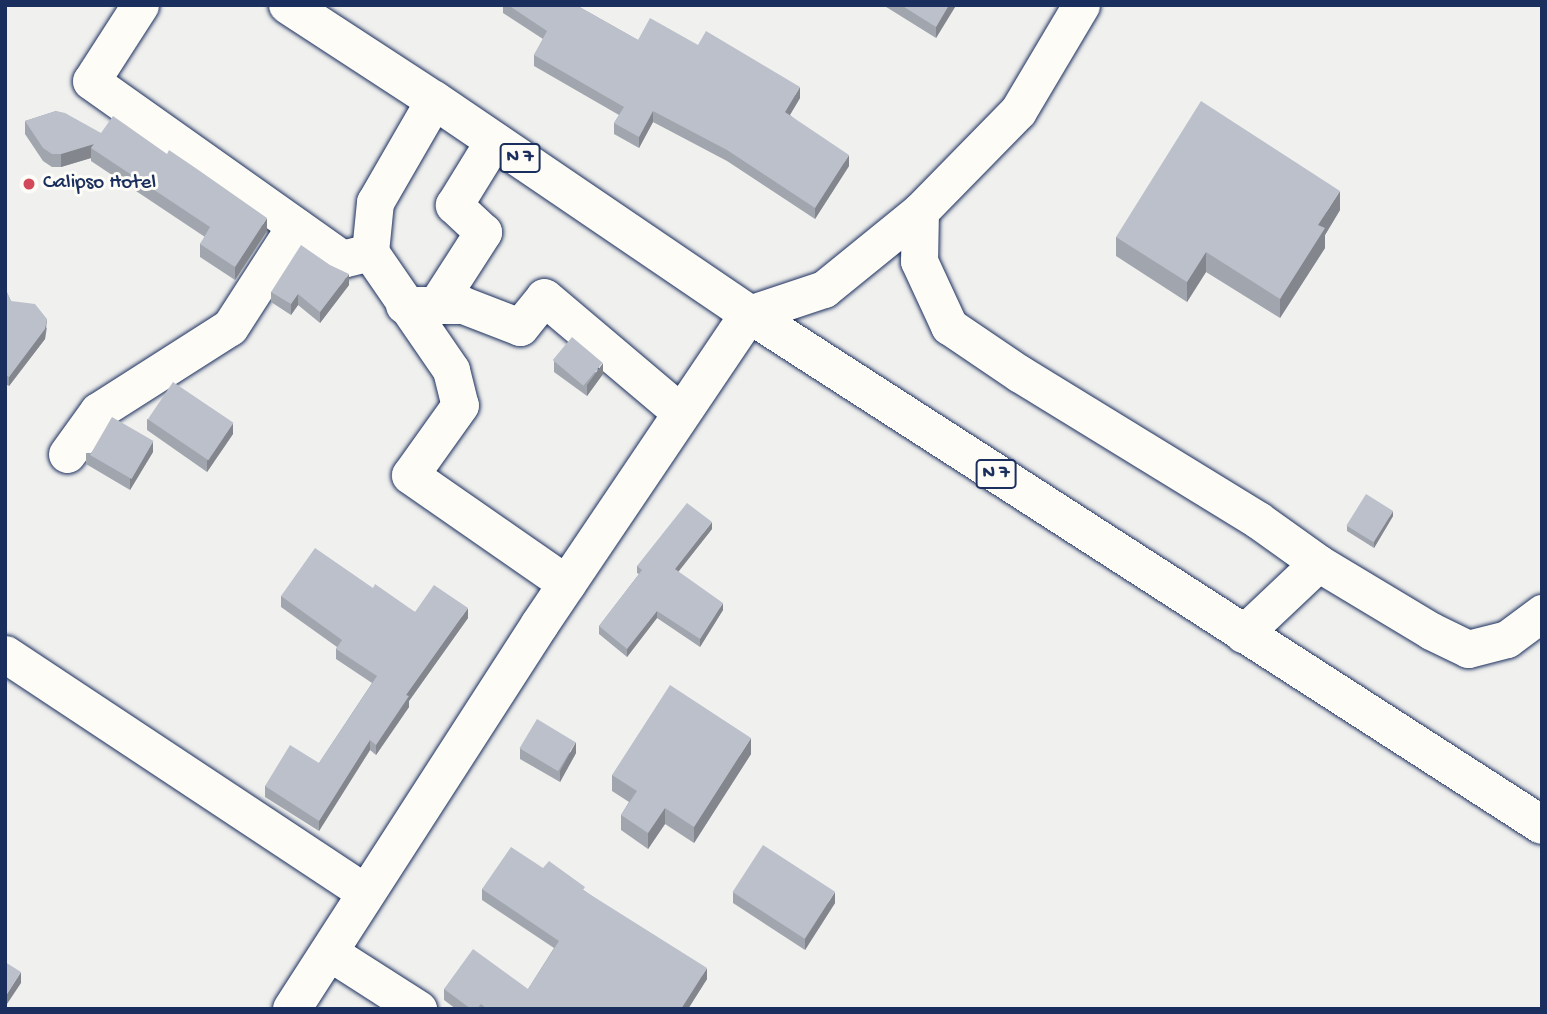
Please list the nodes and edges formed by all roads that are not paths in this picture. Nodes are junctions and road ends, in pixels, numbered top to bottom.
1 (140, 5) edge
2 (288, 5) edge
3 (1081, 5) edge
4 (434, 100) junction
5 (494, 140) junction
6 (920, 211) junction
7 (295, 226) junction
8 (370, 252) junction
9 (420, 305) junction
10 (749, 314) junction
11 (680, 412) junction
12 (67, 454) dead end
13 (1318, 563) junction
14 (566, 584) junction
15 (1542, 613) edge
16 (1243, 635) junction
17 (5, 653) edge
18 (1542, 825) edge
19 (365, 892) junction
20 (329, 952) junction
21 (292, 1009) edge
22 (418, 1009) edge

1 - 7 street
2 - 4 main road, N 7
3 - 6 street
4 - 5 main road, N 7
4 - 8 street
5 - 9 street
5 - 10 main road, N 7
6 - 10 street
6 - 13 street
7 - 8 street
7 - 12 street
8 - 9 street
9 - 11 street
9 - 14 street
10 - 11 main road
10 - 16 main road, N 7
11 - 14 main road
13 - 15 street
13 - 16 street
14 - 19 main road
16 - 18 main road, N 7
17 - 19 street
19 - 20 main road
20 - 21 main road
20 - 22 street

